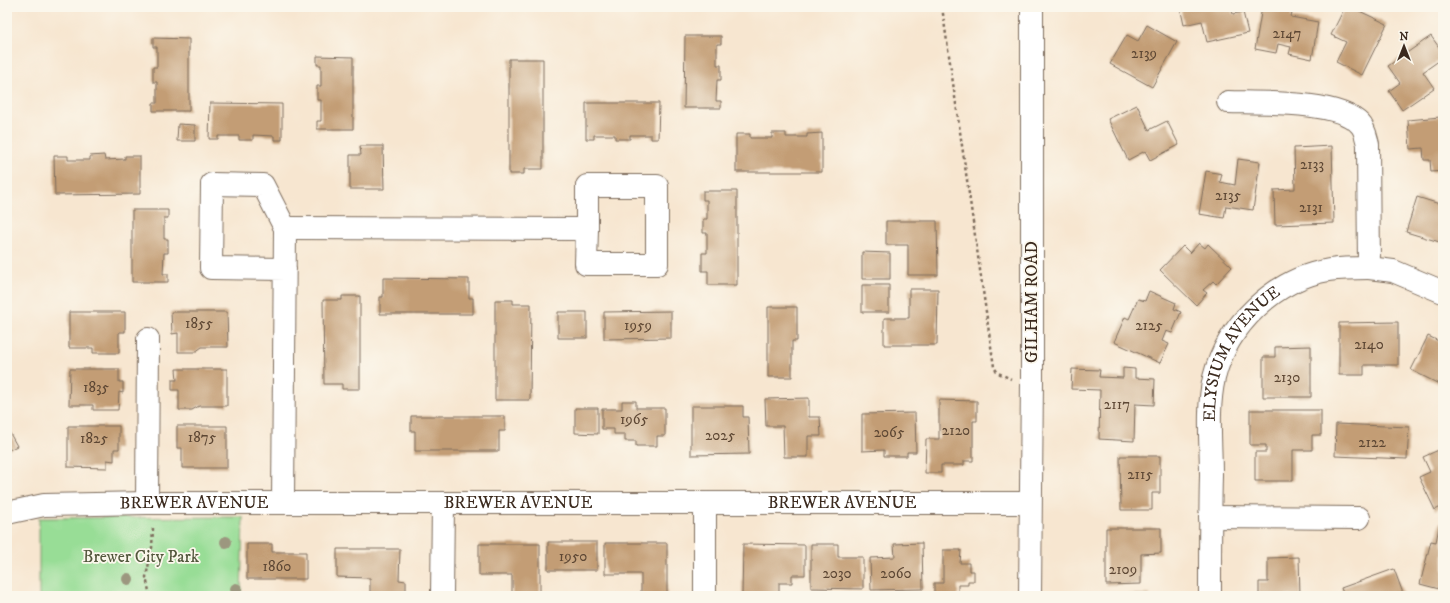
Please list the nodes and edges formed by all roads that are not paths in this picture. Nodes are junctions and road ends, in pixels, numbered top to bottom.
1 (1032, 7) edge
2 (1228, 102) dead end
3 (285, 228) junction
4 (587, 229) junction
5 (1368, 268) junction
6 (285, 269) junction
7 (1443, 292) edge
8 (148, 339) dead end
9 (147, 503) junction
10 (283, 503) junction
11 (443, 503) junction
12 (705, 503) junction
13 (1030, 503) junction
14 (7, 513) edge
15 (1210, 517) junction
16 (1358, 518) dead end
17 (442, 596) edge
18 (704, 596) edge
19 (1030, 596) edge
20 (1210, 596) edge

1 - 13 street, GILHAM ROAD
2 - 5 street
3 - 4 street
3 - 6 street
3 - 6 street
4 - 4 street
5 - 7 street, ELYSIUM AVENUE
5 - 15 street, ELYSIUM AVENUE
6 - 10 street
8 - 9 street
9 - 10 street, BREWER AVENUE
9 - 14 street, BREWER AVENUE
10 - 11 street, BREWER AVENUE
11 - 12 street, BREWER AVENUE
11 - 17 street
12 - 13 street, BREWER AVENUE
12 - 18 street
13 - 19 street, GILHAM ROAD
15 - 16 street
15 - 20 street, ELYSIUM AVENUE

